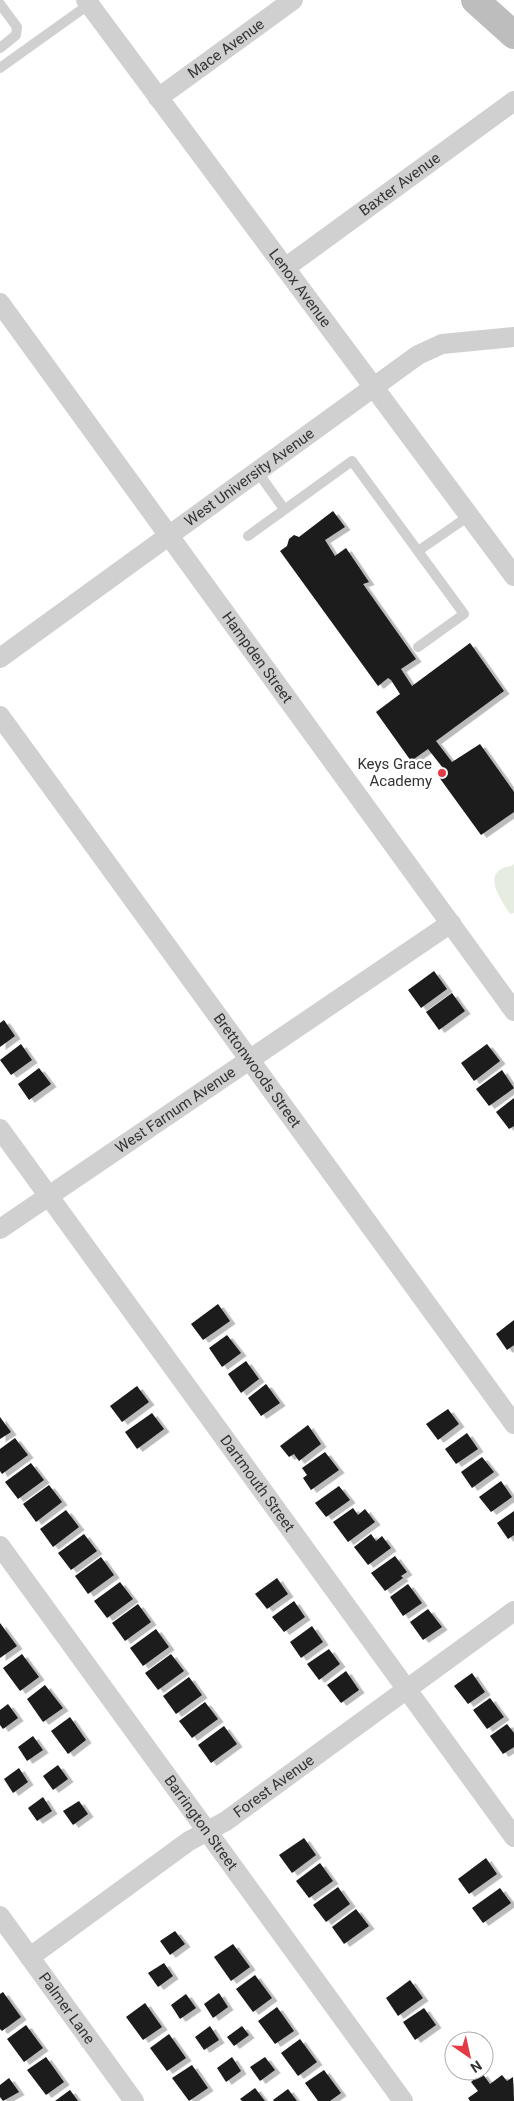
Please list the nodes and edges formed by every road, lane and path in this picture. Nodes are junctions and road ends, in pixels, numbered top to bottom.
1 (293, 0) edge
2 (475, 0) edge
3 (90, 2) edge
4 (0, 4) edge
5 (514, 35) edge
6 (0, 48) edge
7 (0, 68) edge
8 (158, 98) junction
9 (514, 100) edge
10 (285, 268) junction
11 (0, 303) edge
12 (514, 337) edge
13 (372, 386) junction
14 (257, 471) junction
15 (284, 509) junction
16 (469, 516) junction
17 (168, 536) junction
18 (248, 536) dead end
19 (418, 551) junction
20 (514, 576) edge
21 (418, 648) dead end
22 (0, 658) edge
23 (0, 716) edge
24 (451, 923) junction
25 (514, 1011) edge
26 (250, 1060) junction
27 (0, 1129) edge
28 (49, 1196) junction
29 (0, 1229) edge
30 (514, 1424) edge
31 (0, 1546) edge
32 (514, 1611) edge
33 (406, 1690) junction
34 (207, 1830) junction
35 (514, 1837) edge
36 (0, 1916) edge
37 (30, 1958) junction
38 (134, 2101) edge
39 (403, 2101) edge

1 - 8 street, Mace Avenue
2 - 5 main road
3 - 7 lane
3 - 8 street, Lenox Avenue
4 - 6 lane
8 - 10 street, Lenox Avenue
9 - 10 street, Baxter Avenue
10 - 13 street, Lenox Avenue
11 - 17 street, Hampden Street
12 - 13 street, West University Avenue
13 - 14 street, West University Avenue
13 - 16 street, Lenox Avenue
14 - 15 lane
14 - 17 street, West University Avenue
15 - 18 lane
15 - 19 lane
16 - 19 lane
16 - 20 street, Lenox Avenue
17 - 22 street, West University Avenue
17 - 24 street, Hampden Street
19 - 21 lane
23 - 26 street, Brettonwoods Street
24 - 25 street, Hampden Street
24 - 26 street, West Farnum Avenue
26 - 28 street, West Farnum Avenue
26 - 30 street, Brettonwoods Street
27 - 28 street, Dartmouth Street
28 - 29 street, West Farnum Avenue
28 - 33 street, Dartmouth Street
31 - 34 street, Barrington Street
32 - 33 street, Forest Avenue
33 - 34 street, Forest Avenue
33 - 35 street, Dartmouth Street
34 - 37 street, Forest Avenue
34 - 39 street, Barrington Street
36 - 37 street, Palmer Lane
37 - 38 street, Palmer Lane

